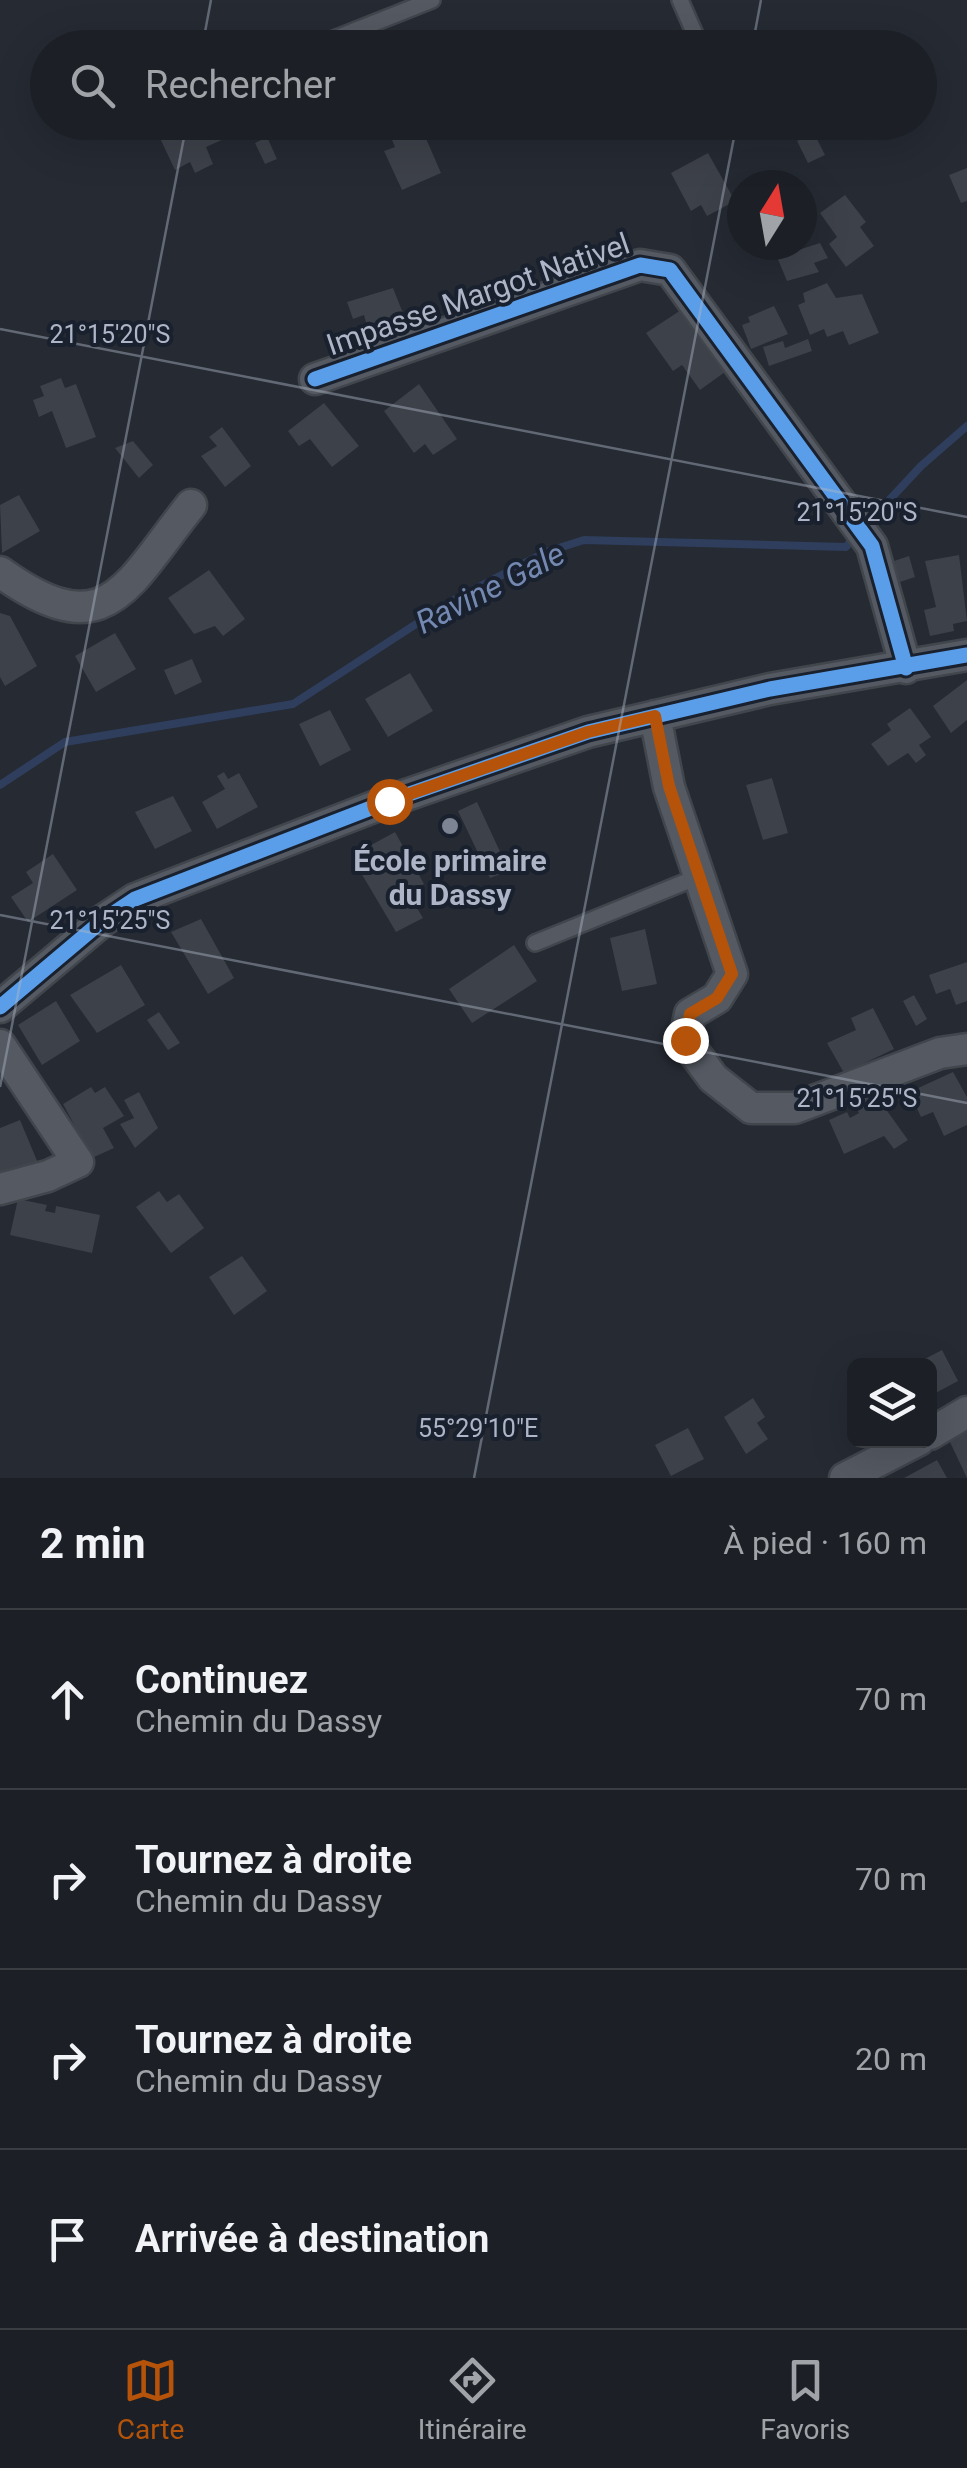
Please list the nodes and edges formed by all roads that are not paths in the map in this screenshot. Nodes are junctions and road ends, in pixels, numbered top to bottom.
1 (432, 0) edge
2 (680, 0) edge
3 (356, 30) edge
4 (693, 30) edge
5 (315, 379) dead end
6 (191, 505) dead end
7 (0, 572) edge
8 (967, 655) edge
9 (906, 668) junction
10 (655, 716) junction
11 (700, 876) junction
12 (535, 943) dead end
13 (0, 1007) edge
14 (0, 1045) edge
15 (967, 1049) edge
16 (0, 1189) edge
17 (967, 1412) edge
18 (937, 1430) edge
19 (903, 1448) edge
20 (845, 1478) edge

1 - 3 lane
2 - 4 lane
5 - 9 street, Impasse Margot Nativel
6 - 7 street
8 - 9 street
9 - 10 street
10 - 11 street
10 - 13 street
11 - 12 lane
11 - 15 street
14 - 16 street
17 - 18 street
19 - 20 street

